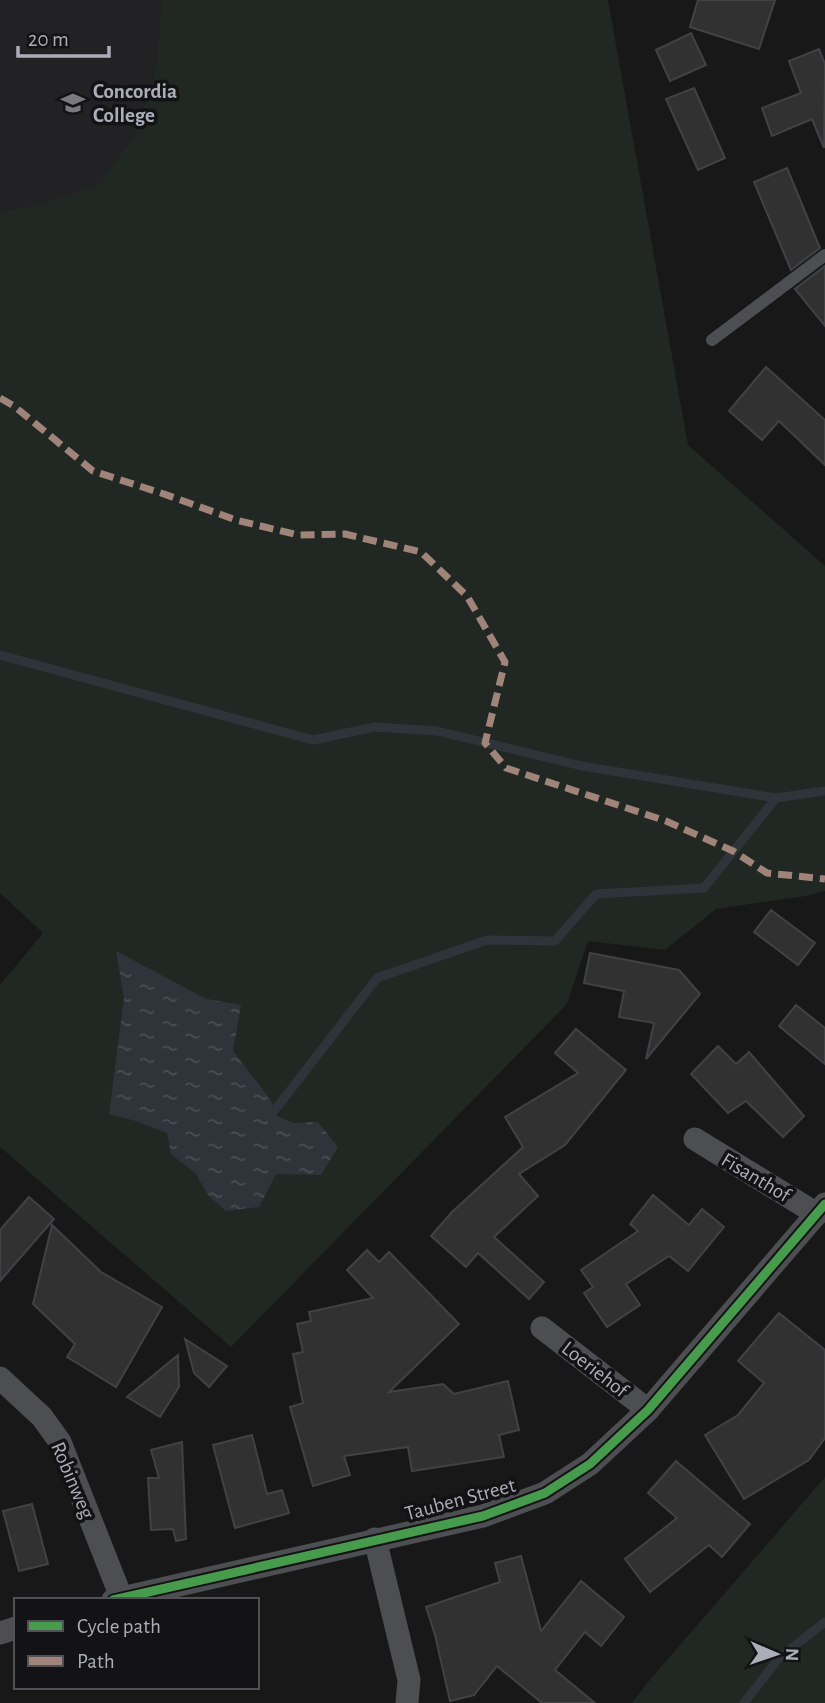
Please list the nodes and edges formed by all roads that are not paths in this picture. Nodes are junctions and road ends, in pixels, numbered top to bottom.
1 (825, 255) edge
2 (712, 340) dead end
3 (695, 1139) dead end
4 (821, 1209) edge
5 (542, 1328) dead end
6 (0, 1378) edge
7 (648, 1410) junction
8 (375, 1539) junction
9 (117, 1598) edge
10 (121, 1598) edge
11 (407, 1703) edge

1 - 2 lane
3 - 4 street, Fisanthof
4 - 7 street, Tauben Street
5 - 7 street, Loeriehof
6 - 9 street, Robinweg
7 - 8 street, Tauben Street
8 - 10 street, Tauben Street
8 - 11 street

